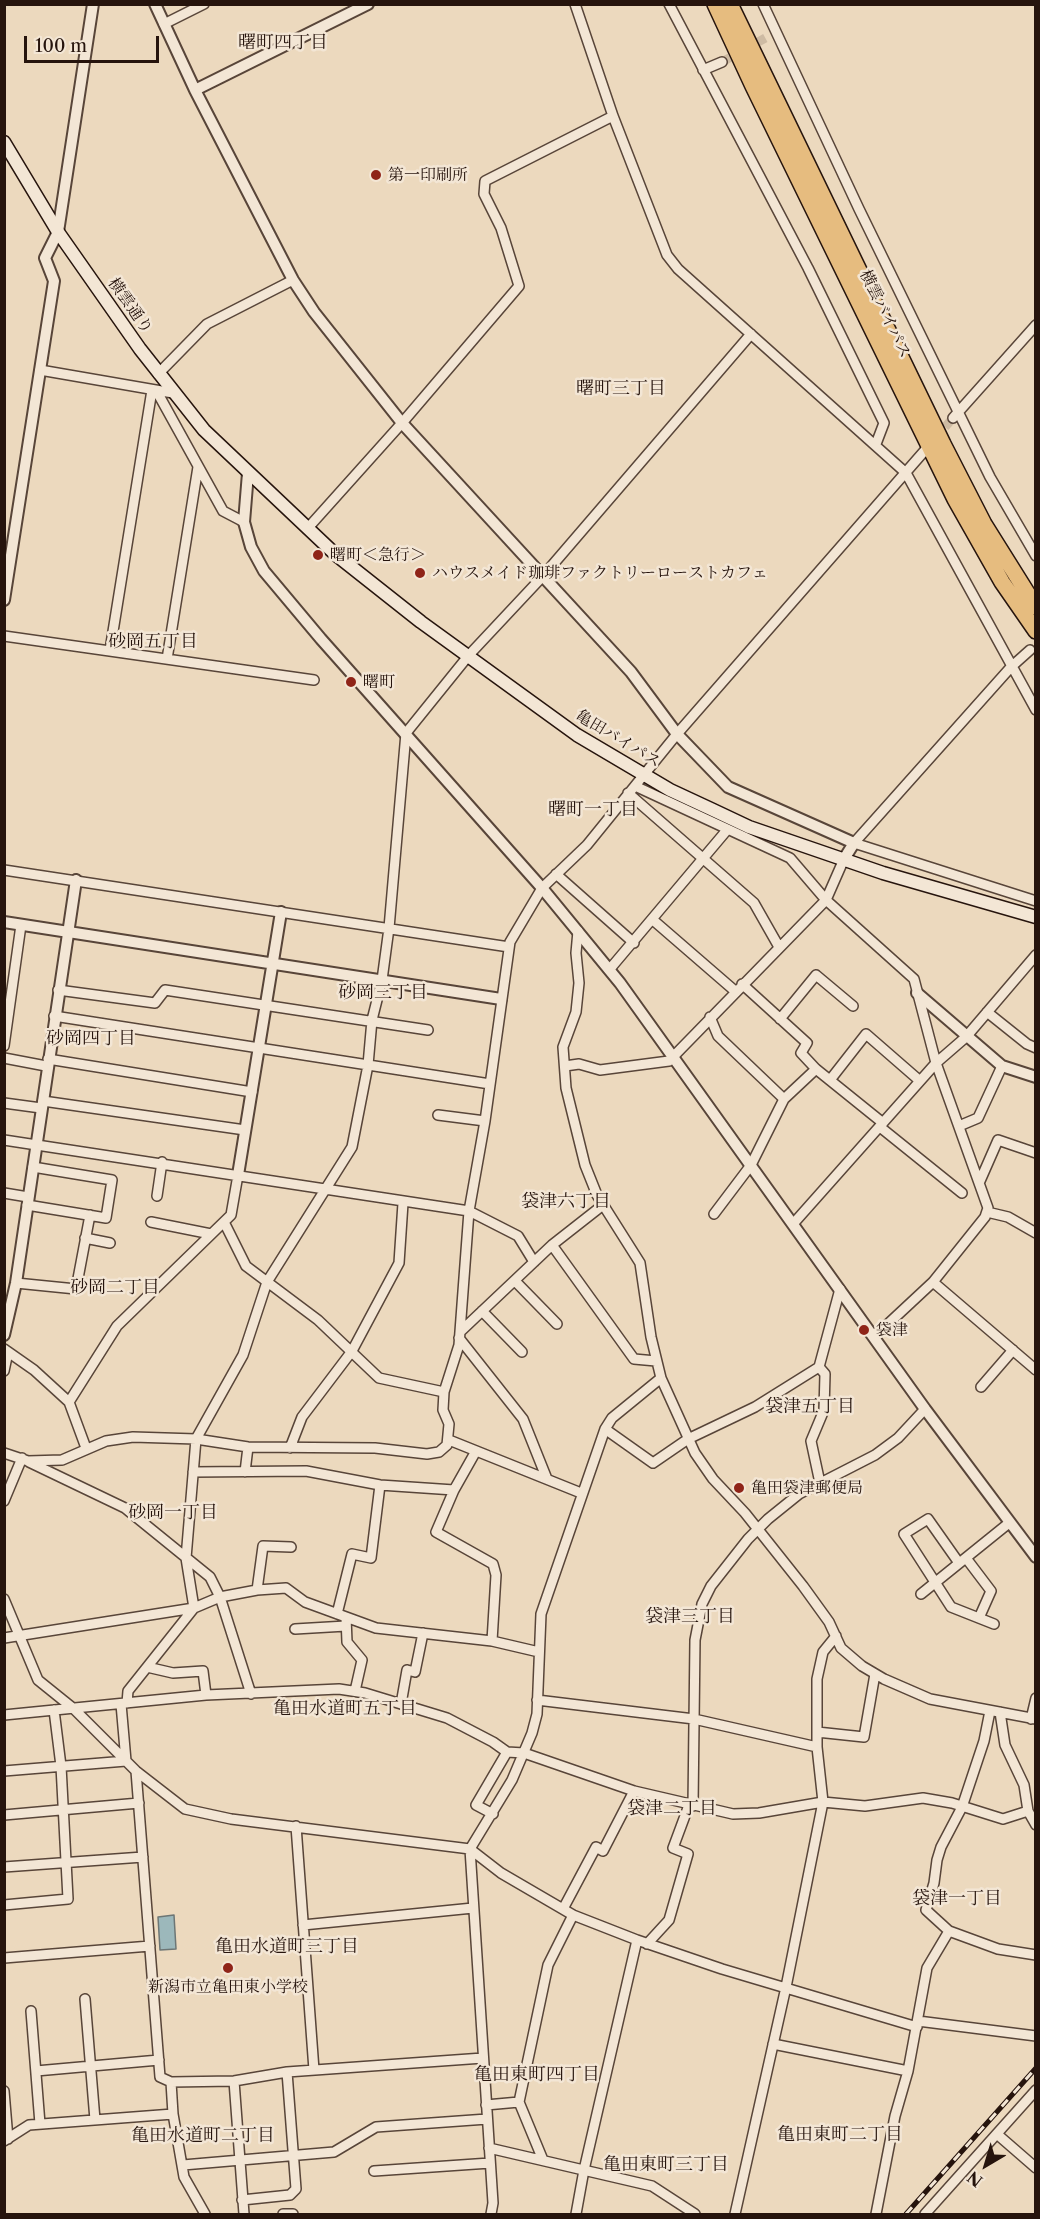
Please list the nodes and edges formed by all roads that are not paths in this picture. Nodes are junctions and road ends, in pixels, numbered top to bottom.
1 (93, 4) edge
2 (154, 4) edge
3 (204, 4) edge
4 (575, 4) edge
5 (669, 4) edge
6 (716, 4) edge
7 (730, 4) edge
8 (763, 4) edge
9 (368, 5) edge
10 (164, 24) junction
11 (722, 62) tunnel mouth
12 (703, 70) junction
13 (195, 90) junction
14 (613, 116) junction
15 (4, 142) edge
16 (58, 232) junction
17 (293, 280) junction
18 (1035, 325) edge
19 (751, 334) junction
20 (40, 370) junction
21 (158, 374) junction
22 (154, 390) junction
23 (173, 393) junction
24 (956, 414) junction
25 (402, 423) junction
26 (876, 444) junction
27 (927, 448) dead end
28 (198, 467) junction
29 (906, 472) junction
30 (248, 473) junction
31 (244, 522) junction
32 (307, 529) junction
33 (1035, 556) edge
34 (543, 576) junction
35 (4, 600) edge
36 (1035, 607) edge
37 (1035, 631) edge
38 (4, 636) edge
39 (1030, 650) dead end
40 (110, 651) junction
41 (469, 655) junction
42 (167, 659) junction
43 (1011, 667) junction
44 (314, 680) dead end
45 (1035, 710) edge
46 (406, 733) junction
47 (677, 734) junction
48 (644, 774) junction
49 (632, 789) junction
50 (727, 830) junction
51 (854, 843) junction
52 (703, 859) junction
53 (844, 859) junction
54 (4, 870) edge
55 (556, 874) junction
56 (76, 880) junction
57 (542, 888) junction
58 (826, 900) junction
59 (1035, 901) edge
60 (281, 912) junction
61 (1035, 917) edge
62 (653, 920) junction
63 (4, 922) edge
64 (21, 925) junction
65 (389, 928) junction
66 (578, 931) junction
67 (68, 932) junction
68 (634, 942) junction
69 (509, 946) junction
70 (778, 947) junction
71 (1035, 955) edge
72 (273, 964) junction
73 (609, 970) junction
74 (9, 976) edge
75 (382, 980) junction
76 (738, 988) junction
77 (58, 990) junction
78 (917, 993) junction
79 (501, 999) junction
80 (266, 1004) junction
81 (853, 1006) dead end
82 (987, 1012) junction
83 (54, 1016) junction
84 (710, 1017) junction
85 (780, 1018) junction
86 (372, 1020) junction
87 (428, 1030) dead end
88 (966, 1036) junction
89 (4, 1046) edge
90 (259, 1048) junction
91 (1035, 1048) edge
92 (672, 1054) junction
93 (4, 1058) edge
94 (47, 1062) junction
95 (936, 1063) junction
96 (368, 1065) junction
97 (565, 1066) junction
98 (1002, 1066) junction
99 (816, 1069) junction
100 (1035, 1077) edge
101 (830, 1080) junction
102 (920, 1081) junction
103 (490, 1084) junction
104 (252, 1092) junction
105 (784, 1099) junction
106 (4, 1103) edge
107 (42, 1105) junction
108 (438, 1115) dead end
109 (485, 1121) junction
110 (882, 1125) junction
111 (959, 1126) junction
112 (245, 1130) junction
113 (4, 1140) edge
114 (37, 1145) junction
115 (1035, 1153) edge
116 (162, 1162) junction
117 (751, 1165) junction
118 (33, 1167) junction
119 (238, 1175) junction
120 (980, 1181) junction
121 (324, 1189) junction
122 (4, 1193) edge
123 (962, 1193) dead end
124 (157, 1196) dead end
125 (28, 1201) junction
126 (403, 1203) junction
127 (603, 1205) junction
128 (469, 1211) junction
129 (987, 1212) junction
130 (714, 1214) dead end
131 (90, 1215) junction
132 (151, 1222) dead end
133 (224, 1222) junction
134 (793, 1224) junction
135 (1035, 1233) edge
136 (211, 1234) junction
137 (85, 1238) junction
138 (110, 1243) dead end
139 (552, 1245) junction
140 (534, 1262) junction
141 (515, 1281) junction
142 (267, 1282) junction
143 (933, 1282) junction
144 (16, 1283) junction
145 (840, 1289) junction
146 (482, 1311) junction
147 (557, 1324) dead end
148 (4, 1335) edge
149 (460, 1335) junction
150 (874, 1337) junction
151 (6, 1350) edge
152 (1013, 1350) junction
153 (352, 1351) junction
154 (522, 1352) dead end
155 (656, 1360) junction
156 (819, 1367) junction
157 (1035, 1370) edge
158 (4, 1371) edge
159 (661, 1378) junction
160 (981, 1388) dead end
161 (444, 1392) junction
162 (69, 1402) junction
163 (925, 1409) junction
164 (605, 1429) junction
165 (196, 1439) junction
166 (688, 1439) junction
167 (449, 1440) junction
168 (248, 1447) junction
169 (86, 1448) junction
170 (290, 1448) junction
171 (476, 1451) junction
172 (4, 1453) edge
173 (25, 1460) junction
174 (193, 1472) junction
175 (245, 1472) junction
176 (547, 1479) junction
177 (820, 1483) junction
178 (380, 1485) junction
179 (454, 1490) junction
180 (581, 1492) junction
181 (4, 1501) edge
182 (1009, 1523) junction
183 (757, 1530) junction
184 (291, 1547) dead end
185 (1035, 1557) edge
186 (186, 1558) junction
187 (962, 1561) junction
188 (937, 1581) junction
189 (257, 1590) junction
190 (921, 1594) dead end
191 (220, 1597) junction
192 (4, 1599) edge
193 (194, 1608) junction
194 (979, 1618) junction
195 (343, 1619) junction
196 (994, 1624) dead end
197 (295, 1629) dead end
198 (423, 1634) junction
199 (17, 1635) junction
200 (836, 1636) junction
201 (4, 1638) edge
202 (492, 1641) junction
203 (539, 1652) junction
204 (147, 1667) junction
205 (875, 1674) junction
206 (356, 1691) junction
207 (251, 1694) junction
208 (206, 1695) junction
209 (1035, 1698) edge
210 (537, 1700) junction
211 (124, 1704) junction
212 (401, 1704) junction
213 (74, 1709) junction
214 (54, 1710) junction
215 (995, 1712) junction
216 (4, 1715) edge
217 (694, 1719) junction
218 (1033, 1719) edge
219 (817, 1732) junction
220 (817, 1747) junction
221 (507, 1752) junction
222 (524, 1753) junction
223 (126, 1761) junction
224 (61, 1766) junction
225 (4, 1771) edge
226 (136, 1771) junction
227 (634, 1791) junction
228 (823, 1802) junction
229 (139, 1803) junction
230 (691, 1805) junction
231 (962, 1807) junction
232 (62, 1810) junction
233 (1028, 1811) junction
234 (493, 1814) junction
235 (4, 1815) edge
236 (296, 1826) junction
237 (1035, 1826) edge
238 (470, 1850) junction
239 (143, 1857) junction
240 (66, 1863) junction
241 (4, 1867) edge
242 (4, 1905) edge
243 (472, 1908) junction
244 (563, 1909) junction
245 (573, 1915) junction
246 (303, 1925) junction
247 (949, 1931) junction
248 (642, 1942) junction
249 (150, 1946) junction
250 (1035, 1955) edge
251 (4, 1958) edge
252 (786, 1988) junction
253 (85, 1999) dead end
254 (31, 2011) dead end
255 (917, 2024) junction
256 (1035, 2036) edge
257 (773, 2044) junction
258 (483, 2058) junction
259 (159, 2060) junction
260 (91, 2066) junction
261 (314, 2070) junction
262 (36, 2071) junction
263 (908, 2071) junction
264 (287, 2073) junction
265 (234, 2081) junction
266 (171, 2082) junction
267 (1035, 2090) edge
268 (4, 2091) edge
269 (519, 2102) junction
270 (486, 2105) junction
271 (173, 2114) junction
272 (487, 2119) junction
273 (95, 2120) junction
274 (40, 2124) junction
275 (998, 2135) junction
276 (6, 2140) edge
277 (489, 2148) junction
278 (293, 2156) junction
279 (238, 2160) junction
280 (543, 2160) junction
281 (490, 2163) junction
282 (183, 2165) junction
283 (1035, 2168) edge
284 (584, 2170) junction
285 (374, 2171) dead end
286 (242, 2200) junction
287 (205, 2214) edge
288 (244, 2214) edge
289 (283, 2214) edge
290 (293, 2214) edge
291 (491, 2214) edge
292 (576, 2214) edge
293 (695, 2214) edge
294 (735, 2214) edge
295 (876, 2214) edge
296 (925, 2214) edge

1 - 16 street
2 - 10 street
3 - 10 street
4 - 14 street
5 - 12 street
6 - 37 highway, 横雲バイパス
7 - 36 highway, 横雲バイパス
8 - 24 street
9 - 13 street
10 - 13 street
11 - 12 street
12 - 26 street
13 - 17 street
14 - 19 street
14 - 25 street
15 - 16 main road, 横雲通り
16 - 20 street
16 - 21 main road, 横雲通り
17 - 21 street
17 - 25 street
18 - 24 street
19 - 26 street
19 - 34 street
20 - 22 street
20 - 35 street
21 - 23 main road, 横雲通り
22 - 23 street
22 - 28 street
22 - 40 street
23 - 30 main road, 横雲通り
24 - 33 street
25 - 32 street
25 - 34 street
26 - 29 street
27 - 29 street
28 - 31 street
28 - 42 street
29 - 43 street
29 - 47 street
30 - 31 street
30 - 32 main road, 亀田バイパス
31 - 46 street
32 - 41 main road, 亀田バイパス
34 - 41 street
34 - 47 street
38 - 40 street
39 - 43 street
40 - 42 street
41 - 46 street
41 - 48 main road, 亀田バイパス
42 - 44 street
43 - 45 street
43 - 51 street
46 - 57 street
46 - 65 street
47 - 48 street
47 - 51 street
48 - 49 street
48 - 53 main road, 亀田バイパス
49 - 50 street
49 - 52 street
49 - 55 street
50 - 52 street
50 - 58 street
51 - 53 street
51 - 59 street
52 - 62 street
52 - 70 street
53 - 58 street
53 - 61 main road, 亀田バイパス
54 - 56 street
55 - 57 street
55 - 68 street
56 - 60 street
56 - 67 street
57 - 66 street
57 - 69 street
58 - 70 street
58 - 78 street
60 - 65 street
60 - 72 street
62 - 68 street
62 - 76 street
63 - 64 street
64 - 67 street
64 - 74 street
65 - 69 street
65 - 75 street
66 - 73 street
66 - 97 street
67 - 72 street
67 - 77 street
68 - 73 street
69 - 79 street
70 - 76 street
71 - 82 street
72 - 75 street
72 - 80 street
73 - 92 street
74 - 89 street
75 - 79 street
75 - 86 street
76 - 84 street
76 - 85 street
77 - 80 street
77 - 83 street
78 - 88 street
78 - 95 street
79 - 103 street
80 - 86 street
80 - 90 street
81 - 85 street
82 - 88 street
82 - 91 street
83 - 90 street
83 - 94 street
84 - 92 street
84 - 105 street
85 - 99 street
86 - 87 street
86 - 96 street
88 - 95 street
88 - 98 street
90 - 96 street
90 - 104 street
92 - 97 street
92 - 117 street
93 - 94 street
94 - 104 street
94 - 107 street
95 - 102 street
95 - 111 street
96 - 103 street
96 - 121 street
97 - 127 street
98 - 100 street
98 - 111 street
99 - 101 street
99 - 105 street
101 - 102 street
101 - 110 street
102 - 110 street
103 - 109 street
104 - 112 street
105 - 117 street
106 - 107 street
107 - 112 street
107 - 114 street
108 - 109 street
109 - 128 street
110 - 123 street
110 - 134 street
111 - 120 street
112 - 119 street
113 - 114 street
114 - 116 street
114 - 118 street
115 - 120 street
116 - 119 street
116 - 124 street
117 - 130 street
117 - 134 street
118 - 125 street
118 - 131 street
119 - 121 street
119 - 133 street
120 - 129 street
121 - 126 street
121 - 142 street
122 - 125 street
125 - 131 street
125 - 144 street
126 - 128 street
126 - 153 street
127 - 139 street
127 - 155 street
128 - 140 street
128 - 149 street
129 - 135 street
129 - 143 street
131 - 137 street
132 - 136 street
133 - 136 street
133 - 142 street
134 - 145 street
136 - 162 street
137 - 138 street
137 - 144 street
139 - 140 street
139 - 155 street
140 - 141 street
141 - 146 street
141 - 147 street
142 - 153 street
142 - 165 street
143 - 150 street
143 - 152 street
144 - 148 street
145 - 150 street
145 - 156 street
146 - 149 street
146 - 154 street
149 - 161 street
149 - 176 street
150 - 163 street
151 - 158 street
151 - 162 street
152 - 157 street
152 - 160 street
153 - 161 street
153 - 170 street
155 - 159 street
156 - 166 street
156 - 177 street
159 - 164 street
159 - 166 street
161 - 167 street
162 - 169 street
163 - 177 street
163 - 182 street
164 - 166 street
164 - 180 street
165 - 168 street
165 - 169 street
165 - 174 street
166 - 183 street
167 - 170 street
167 - 171 street
168 - 170 street
168 - 175 street
169 - 173 street
171 - 176 street
171 - 179 street
172 - 173 street
173 - 181 street
173 - 186 street
174 - 175 street
174 - 186 street
175 - 178 street
176 - 180 street
177 - 183 street
178 - 179 street
178 - 195 street
179 - 202 street
180 - 203 street
182 - 185 street
182 - 187 street
183 - 200 street
183 - 217 street
184 - 189 street
186 - 191 street
186 - 193 street
187 - 188 street
187 - 188 street
187 - 194 street
188 - 190 street
188 - 194 street
189 - 191 street
189 - 195 street
191 - 193 street
191 - 207 street
192 - 199 street
193 - 199 street
193 - 204 street
194 - 196 street
195 - 197 street
195 - 198 street
195 - 206 street
198 - 202 street
198 - 212 street
199 - 201 street
199 - 213 street
200 - 205 street
200 - 219 street
202 - 203 street
203 - 210 street
204 - 208 street
204 - 211 street
205 - 215 street
205 - 219 street
206 - 207 street
206 - 212 street
207 - 208 street
208 - 211 street
209 - 218 street
210 - 217 street
210 - 222 street
211 - 213 street
211 - 223 street
212 - 221 street
213 - 214 street
213 - 223 street
214 - 216 street
214 - 224 street
215 - 218 street
215 - 231 street
215 - 233 street
217 - 220 street
217 - 230 street
219 - 220 street
220 - 228 street
221 - 222 street
221 - 234 street
222 - 227 street
222 - 234 street
223 - 224 street
223 - 226 street
224 - 225 street
224 - 232 street
226 - 229 street
226 - 236 street
227 - 230 street
227 - 244 street
228 - 230 street
228 - 231 street
228 - 252 street
229 - 232 street
229 - 239 street
230 - 248 street
231 - 233 street
231 - 247 street
232 - 235 street
232 - 240 street
233 - 237 street
234 - 238 street
236 - 238 street
236 - 246 street
238 - 243 street
238 - 244 street
239 - 240 street
239 - 249 street
240 - 241 street
240 - 242 street
243 - 246 street
243 - 258 street
244 - 245 street
245 - 248 street
245 - 269 street
246 - 261 street
247 - 250 street
247 - 255 street
248 - 252 street
248 - 284 street
249 - 251 street
249 - 259 street
252 - 255 street
252 - 257 street
253 - 260 street
254 - 262 street
255 - 256 street
255 - 263 street
257 - 263 street
257 - 294 street
258 - 261 street
258 - 270 street
259 - 260 street
259 - 266 street
260 - 262 street
260 - 273 street
261 - 264 street
262 - 274 street
263 - 295 street
264 - 265 street
264 - 278 street
265 - 266 street
265 - 279 street
266 - 271 street
267 - 275 street
268 - 276 street
269 - 270 street
269 - 280 street
270 - 272 street
271 - 273 street
271 - 282 street
272 - 277 street
272 - 278 street
273 - 274 street
274 - 276 street
275 - 283 street
275 - 296 street
277 - 280 street
277 - 281 street
278 - 279 street
278 - 286 street
279 - 282 street
279 - 286 street
280 - 284 street
281 - 285 street
281 - 291 street
282 - 287 street
284 - 292 street
284 - 293 street
286 - 288 street
289 - 290 street

